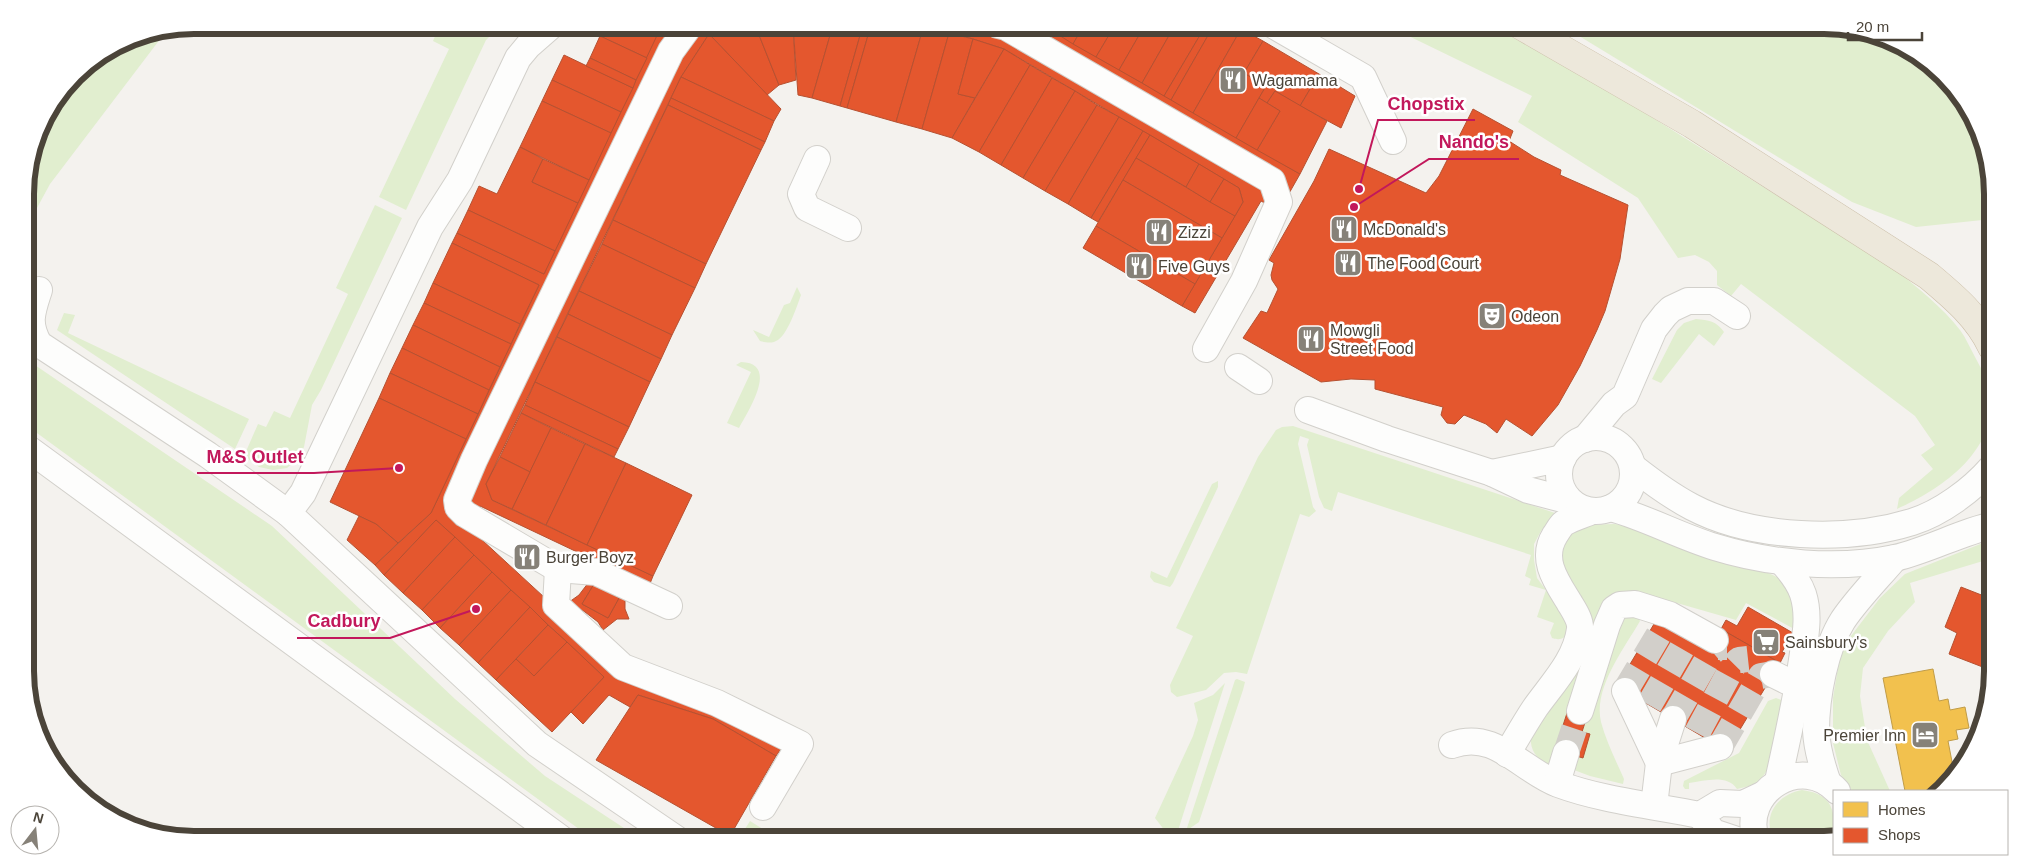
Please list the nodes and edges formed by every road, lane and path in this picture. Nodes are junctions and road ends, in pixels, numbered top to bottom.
1 (542, 34) edge
2 (684, 34) edge
3 (1017, 34) edge
4 (1289, 34) edge
5 (1536, 34) edge
6 (1393, 141) dead end
7 (817, 159) dead end
8 (848, 228) dead end
9 (39, 290) dead end
10 (34, 305) edge
11 (1737, 316) dead end
12 (1984, 332) edge
13 (34, 335) edge
14 (1206, 348) dead end
15 (1625, 396) junction
16 (1308, 410) dead end
17 (1585, 439) junction
18 (34, 453) edge
19 (1563, 458) junction
20 (1631, 461) junction
21 (1492, 473) junction
22 (1984, 477) edge
23 (1591, 507) junction
24 (288, 513) junction
25 (1984, 528) edge
26 (1895, 558) junction
27 (1782, 562) junction
28 (558, 569) junction
29 (669, 606) dead end
30 (1702, 637) dead end
31 (1773, 674) dead end
32 (1799, 678) junction
33 (1625, 691) dead end
34 (1649, 705) tunnel mouth
35 (1580, 711) tunnel mouth
36 (1673, 719) tunnel mouth
37 (1697, 733) tunnel mouth
38 (1452, 745) dead end
39 (1720, 747) dead end
40 (1566, 753) tunnel mouth
41 (1507, 754) junction
42 (1658, 763) junction
43 (1556, 783) junction
44 (1833, 787) edge
45 (1770, 788) junction
46 (1654, 806) junction
47 (763, 807) dead end
48 (1700, 815) junction
49 (551, 831) edge
50 (665, 831) edge
51 (1712, 831) edge
52 (1754, 831) edge

1 - 24 street
2 - 28 street
3 - 14 street
4 - 6 street
5 - 12 highway
7 - 8 street
9 - 10 street
11 - 15 street
13 - 24 street
15 - 17 street
15 - 20 street
16 - 21 street
17 - 19 street
17 - 20 street
18 - 49 street
19 - 21 street
19 - 23 street
20 - 22 street
20 - 23 street
21 - 23 street
23 - 27 street
23 - 41 street
24 - 50 street
25 - 26 street
26 - 27 street
26 - 44 street
27 - 32 street
28 - 29 street
28 - 47 street
30 - 35 street
31 - 32 street
32 - 45 street
33 - 42 street
34 - 42 street
36 - 42 street
37 - 42 street
38 - 41 street
39 - 42 street
40 - 43 street
41 - 43 street
42 - 46 street
43 - 46 street
44 - 45 street
45 - 48 street
45 - 52 street
46 - 48 street
48 - 51 street

